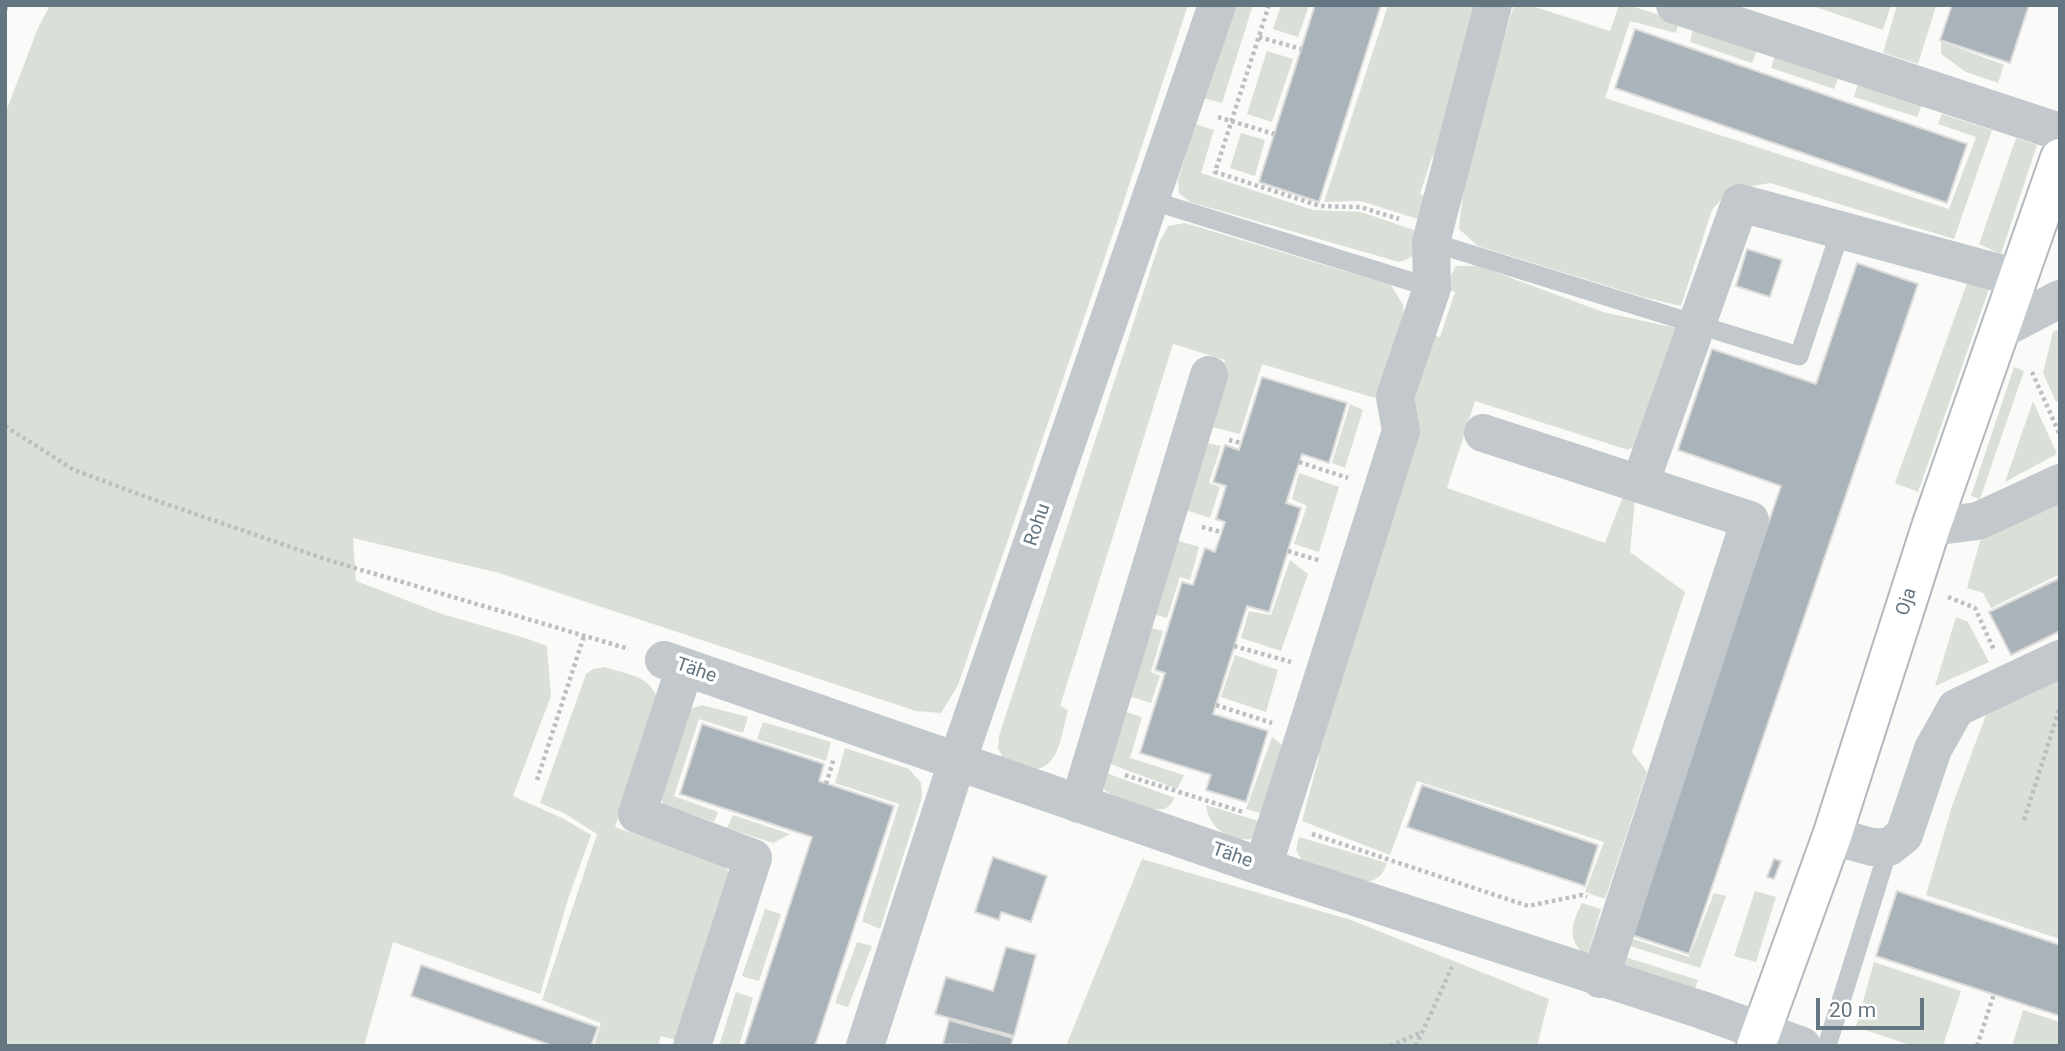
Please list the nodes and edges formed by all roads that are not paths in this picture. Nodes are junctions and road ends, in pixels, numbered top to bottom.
1 (1217, 5) edge
2 (1493, 5) edge
3 (1675, 5) edge
4 (2060, 132) edge
5 (2060, 158) edge
6 (1150, 200) junction
7 (1841, 229) junction
8 (1432, 236) junction
9 (2018, 278) junction
10 (1432, 288) junction
11 (2060, 299) edge
12 (1696, 324) junction
13 (2001, 329) junction
14 (1209, 375) dead end
15 (1483, 433) dead end
16 (2060, 483) edge
17 (1640, 484) junction
18 (1931, 527) junction
19 (2060, 659) edge
20 (957, 762) junction
21 (1079, 804) junction
22 (1832, 836) junction
23 (1889, 847) junction
24 (1264, 867) junction
25 (1600, 979) junction
26 (1758, 1038) edge
27 (692, 1046) edge
28 (865, 1046) edge
29 (1802, 1046) edge
30 (1827, 1046) edge

1 - 6 street, Rohu
2 - 8 street
3 - 4 street
5 - 9 street, Oja
6 - 10 lane
6 - 20 street, Rohu
7 - 9 street
7 - 12 street
7 - 12 lane
8 - 10 street
8 - 12 lane
9 - 13 street, Oja
10 - 24 street
11 - 13 street
12 - 17 street
13 - 18 street, Oja
14 - 21 street
15 - 17 street
16 - 18 street
17 - 25 street
18 - 22 street, Oja
19 - 23 street
20 - 21 street, Tähe
20 - 27 street, Tähe
20 - 28 street, Rohu
21 - 24 street, Tähe
22 - 23 street
22 - 26 street, Oja
23 - 30 lane
24 - 25 street, Tähe
25 - 26 street, Tähe
26 - 29 street, Tähe

